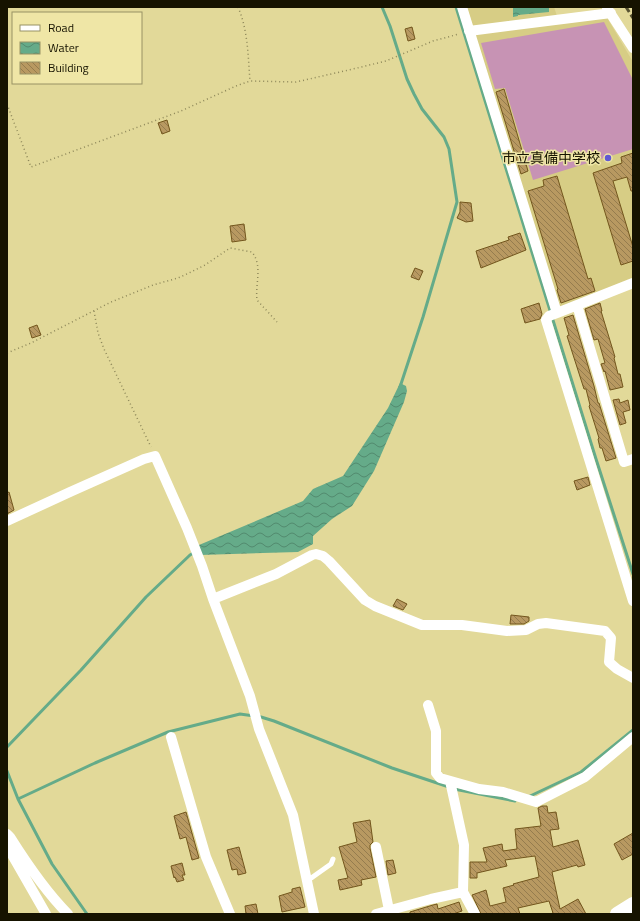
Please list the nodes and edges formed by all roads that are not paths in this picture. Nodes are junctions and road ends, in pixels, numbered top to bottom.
1 (462, 7) edge
2 (609, 10) edge
3 (465, 32) junction
4 (633, 48) edge
5 (633, 283) edge
6 (578, 308) junction
7 (553, 314) junction
8 (633, 459) edge
9 (7, 521) edge
10 (213, 599) junction
11 (633, 600) edge
12 (633, 678) edge
13 (428, 705) dead end
14 (633, 737) edge
15 (171, 738) dead end
16 (450, 781) junction
17 (7, 834) edge
18 (7, 846) edge
19 (376, 847) dead end
20 (334, 859) dead end
21 (307, 881) junction
22 (463, 892) junction
23 (633, 904) edge
24 (389, 910) junction
25 (46, 914) edge
26 (68, 914) edge
27 (230, 914) edge
28 (314, 914) edge
29 (376, 914) edge
30 (475, 914) edge
31 (617, 914) edge

1 - 3 street
2 - 3 street
2 - 4 street
3 - 7 street
5 - 6 street
6 - 7 street
6 - 8 street
7 - 11 street
9 - 10 street
10 - 12 street
10 - 21 street
13 - 16 street
14 - 16 street
15 - 27 street
16 - 22 street
17 - 26 street
18 - 25 street
19 - 24 street
20 - 21 lane
21 - 28 street
22 - 24 street
22 - 30 street
23 - 31 main road
24 - 29 street

